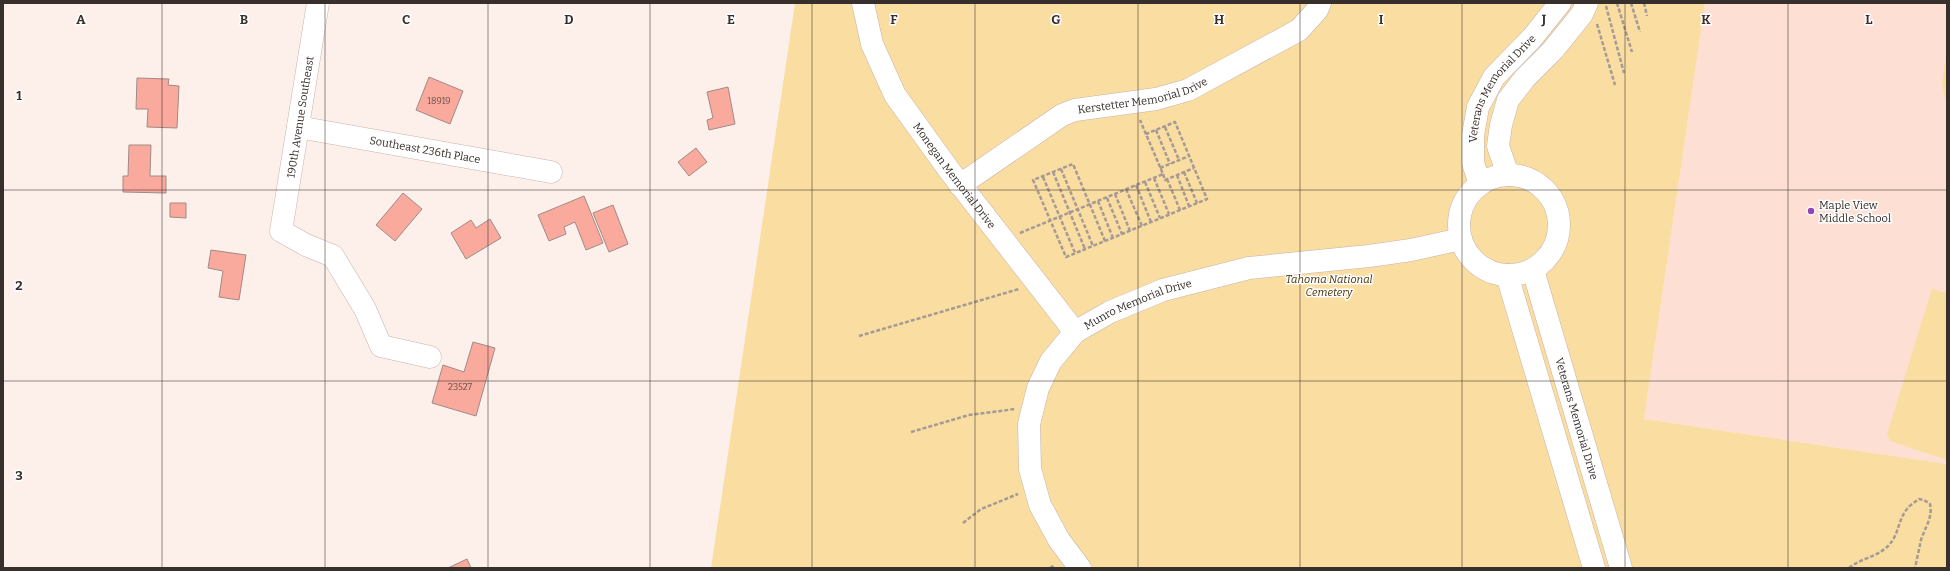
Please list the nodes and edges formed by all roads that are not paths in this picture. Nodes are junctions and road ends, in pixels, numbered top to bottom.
1 (318, 3) edge
2 (863, 3) edge
3 (1320, 3) edge
4 (1560, 3) edge
5 (1591, 10) edge
6 (298, 127) junction
7 (552, 172) dead end
8 (1508, 175) junction
9 (1480, 184) junction
10 (960, 185) junction
11 (1461, 239) junction
12 (1533, 270) junction
13 (1507, 275) junction
14 (1075, 332) junction
15 (430, 357) dead end
16 (1080, 568) edge
17 (1594, 568) edge
18 (1621, 568) edge

1 - 6 street, 190th Avenue Southeast
2 - 10 street, Monegan Memorial Drive
3 - 10 street, Kerstetter Memorial Drive
4 - 9 street, Veterans Memorial Drive
5 - 8 street, Veterans Memorial Drive
6 - 7 street, Southeast 236th Place
6 - 15 street, 190th Avenue Southeast
8 - 9 street
8 - 12 street
9 - 11 street
10 - 14 street, Monegan Memorial Drive
11 - 13 street
11 - 14 street, Munro Memorial Drive
12 - 13 street
12 - 18 street, Veterans Memorial Drive
13 - 17 street
14 - 16 street, Munro Memorial Drive

